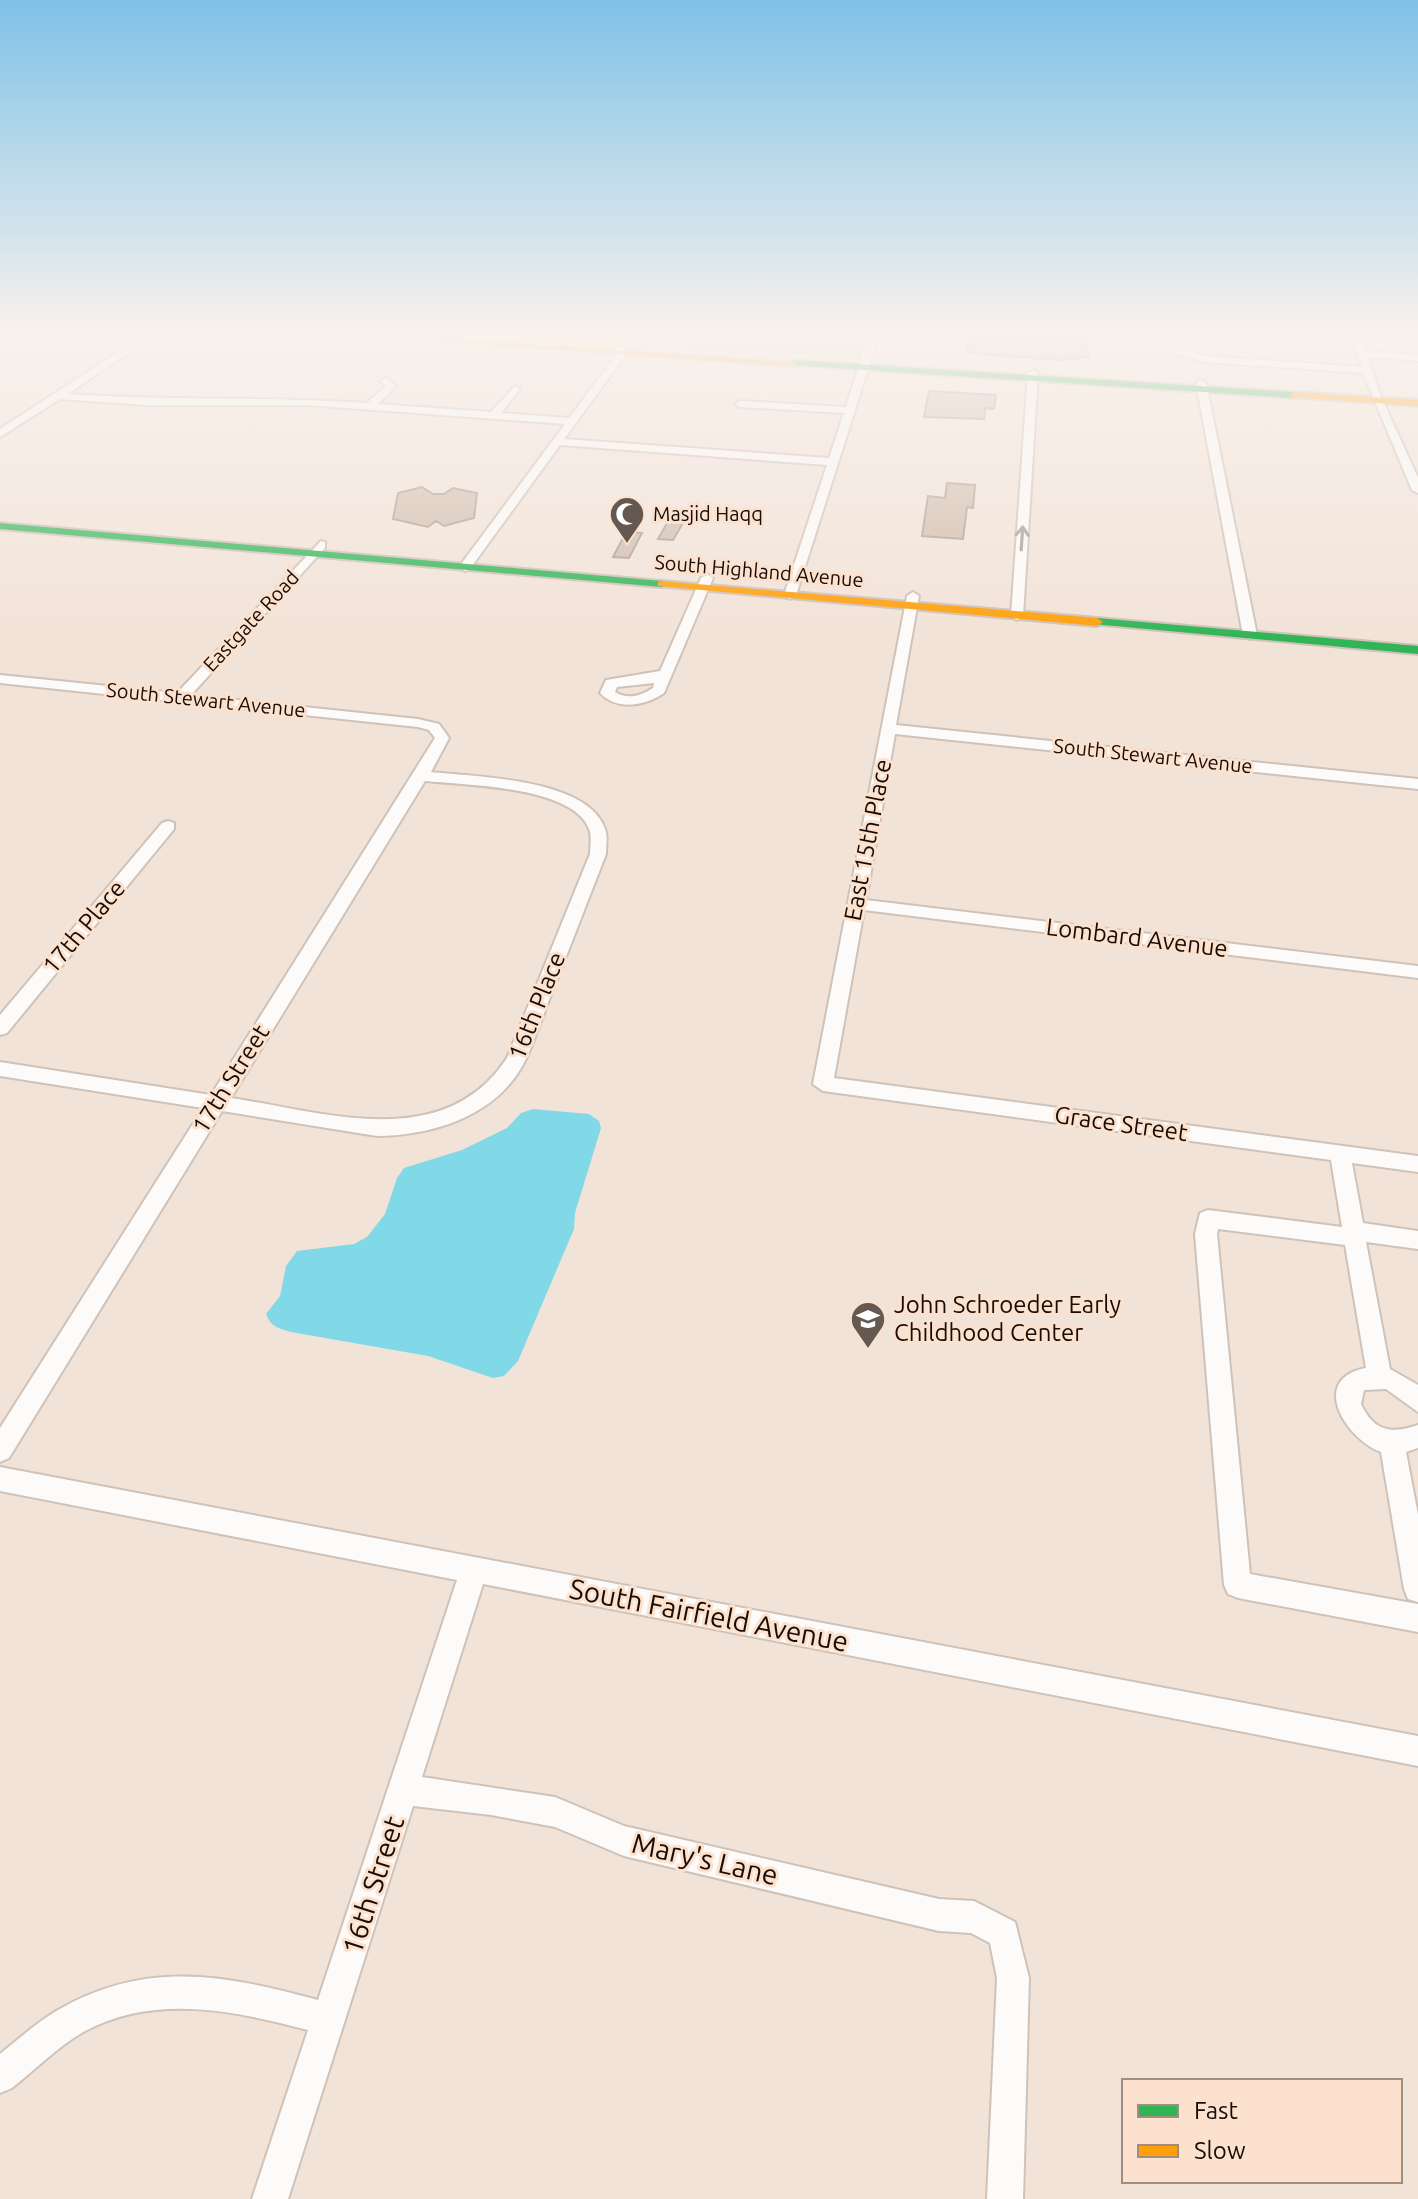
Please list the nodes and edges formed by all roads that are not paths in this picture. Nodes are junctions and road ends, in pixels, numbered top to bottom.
1 (561, 435) edge
2 (843, 435) edge
3 (1028, 435) edge
4 (1211, 435) edge
5 (1393, 435) edge
6 (556, 442) junction
7 (835, 462) junction
8 (1418, 490) edge
9 (0, 518) edge
10 (0, 526) edge
11 (317, 549) junction
12 (468, 562) junction
13 (705, 583) junction
14 (791, 590) junction
15 (912, 601) junction
16 (1017, 610) junction
17 (1249, 630) junction
18 (1418, 639) edge
19 (1418, 650) edge
20 (666, 674) dead end
21 (0, 679) edge
22 (181, 697) junction
23 (411, 722) joint
24 (889, 729) junction
25 (420, 776) junction
26 (1418, 784) edge
27 (168, 826) dead end
28 (856, 904) junction
29 (1418, 972) edge
30 (0, 1028) edge
31 (0, 1069) edge
32 (823, 1084) joint
33 (216, 1104) junction
34 (1340, 1153) junction
35 (1418, 1164) edge
36 (1354, 1234) junction
37 (1418, 1240) edge
38 (1379, 1377) junction
39 (1418, 1401) edge
40 (1418, 1436) edge
41 (1392, 1442) junction
42 (0, 1450) edge
43 (0, 1479) edge
44 (474, 1570) junction
45 (1418, 1589) edge
46 (1418, 1618) edge
47 (1418, 1751) edge
48 (404, 1790) junction
49 (328, 2019) junction
50 (0, 2076) edge
51 (270, 2199) edge
52 (1005, 2199) edge

1 - 6 street
2 - 7 street
16 -> 3 street
4 - 17 street
5 - 8 street
6 - 7 street
6 - 12 street
7 - 14 street
9 - 11 main road, South Highland Avenue
10 - 11 main road, South Highland Avenue
11 - 12 main road, South Highland Avenue
11 - 22 street, Eastgate Road
12 - 13 main road, South Highland Avenue
13 - 14 main road, South Highland Avenue
13 - 20 street
14 - 15 main road, South Highland Avenue
15 - 16 main road, South Highland Avenue
15 - 24 street, East 15th Place
16 - 17 main road, South Highland Avenue
17 - 18 main road, South Highland Avenue
17 - 19 main road, South Highland Avenue
21 - 22 street, South Stewart Avenue
22 - 23 street, South Stewart Avenue
23 - 25 street, 17th Street
24 - 26 street, South Stewart Avenue
24 - 28 street, East 15th Place
25 - 33 street, 17th Street
25 - 33 street, 16th Place
27 - 30 street, 17th Place
28 - 29 street, Lombard Avenue
28 - 32 street, East 15th Place
31 - 33 street, 16th Place
32 - 34 street, Grace Street
33 - 42 street, 17th Street
34 - 35 street, Grace Street
34 - 36 street
36 - 37 street
36 - 38 street
36 - 46 street
38 - 39 street
38 - 41 street
40 - 41 street
41 - 45 street
43 - 44 street, South Fairfield Avenue
44 - 47 street, South Fairfield Avenue
44 - 48 street, 16th Street
48 - 49 street, 16th Street
48 - 52 street, Mary's Lane
49 - 50 street
49 - 51 street, 16th Street

